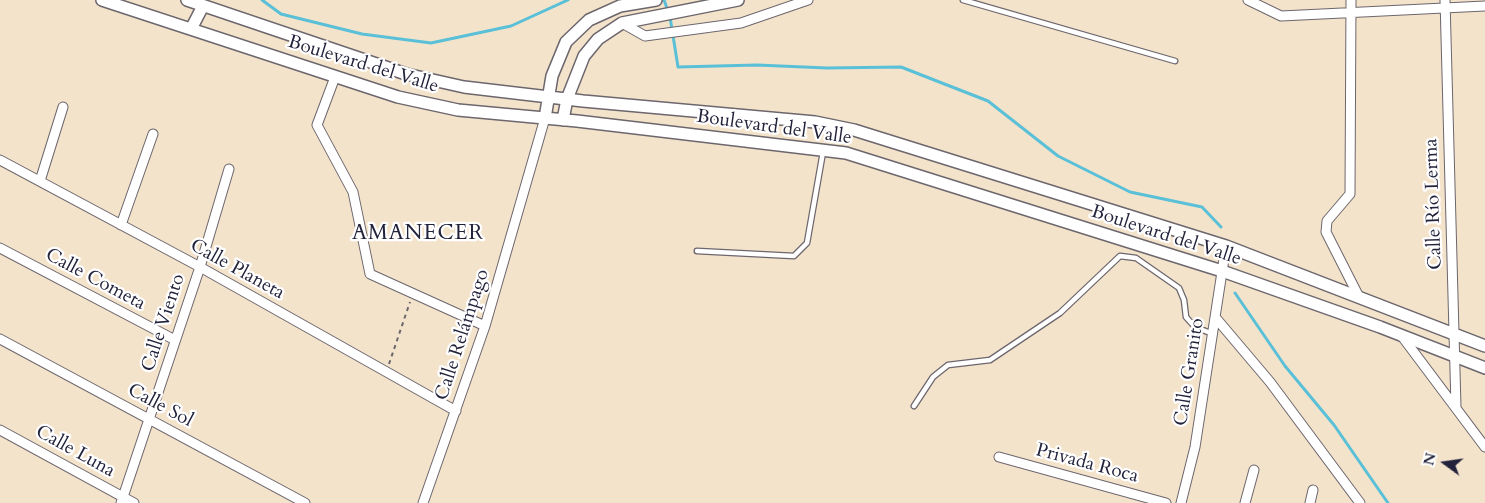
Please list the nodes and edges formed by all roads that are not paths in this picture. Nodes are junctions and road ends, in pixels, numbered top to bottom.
1 (102, 0) edge
2 (187, 0) edge
3 (656, 0) edge
4 (738, 0) edge
5 (808, 0) edge
6 (963, 0) edge
7 (1248, 0) edge
8 (1351, 0) edge
9 (622, 3) edge
10 (1445, 4) edge
11 (203, 6) junction
12 (1485, 6) edge
13 (1351, 11) junction
14 (622, 23) junction
15 (191, 29) junction
16 (1175, 62) dead end
17 (335, 77) junction
18 (548, 97) junction
19 (567, 99) junction
20 (63, 107) dead end
21 (545, 118) junction
22 (563, 120) junction
23 (153, 134) dead end
24 (824, 150) junction
25 (0, 160) edge
26 (229, 169) dead end
27 (40, 181) junction
28 (121, 225) junction
29 (1226, 246) junction
30 (0, 248) edge
31 (697, 251) dead end
32 (200, 267) junction
33 (1222, 271) junction
34 (1358, 296) junction
35 (1215, 317) junction
36 (485, 326) junction
37 (1213, 334) junction
38 (1400, 334) junction
39 (1454, 334) junction
40 (0, 339) edge
41 (175, 340) junction
42 (1485, 346) edge
43 (1452, 356) junction
44 (1485, 368) edge
45 (914, 406) dead end
46 (1456, 407) junction
47 (456, 411) junction
48 (150, 419) junction
49 (0, 430) edge
50 (1485, 447) edge
51 (999, 457) dead end
52 (1254, 470) dead end
53 (1314, 490) dead end
54 (122, 500) edge
55 (134, 503) edge
56 (305, 503) edge
57 (423, 503) edge
58 (1166, 503) edge
59 (1181, 503) edge
60 (1245, 503) edge
61 (1310, 503) edge
62 (1360, 503) edge

1 - 15 street, Boulevard del Valle
2 - 11 street, Boulevard del Valle
3 - 9 street
4 - 14 street
5 - 14 street
6 - 16 lane
7 - 13 street
8 - 13 street
9 - 18 street
10 - 12 street
10 - 13 street
10 - 39 street, Calle Río Lerma
11 - 15 street
11 - 18 street, Boulevard del Valle
13 - 34 street
14 - 19 street
15 - 17 street, Boulevard del Valle
17 - 21 street, Boulevard del Valle
17 - 36 street
18 - 19 street, Boulevard del Valle
18 - 21 street
19 - 22 street
19 - 29 street, Boulevard del Valle
20 - 27 street
21 - 22 street, Boulevard del Valle
21 - 36 street, Calle Relámpago
22 - 24 street, Boulevard del Valle
23 - 28 street
24 - 31 lane
24 - 33 street, Boulevard del Valle
25 - 27 street, Calle Planeta
26 - 32 street, Calle Viento
27 - 28 street, Calle Planeta
28 - 32 street, Calle Planeta
29 - 33 street, Calle Granito
29 - 34 street, Boulevard del Valle
30 - 41 street, Calle Cometa
32 - 41 street, Calle Viento
32 - 47 street, Calle Planeta
33 - 35 street, Calle Granito
33 - 38 street, Boulevard del Valle
34 - 39 street, Boulevard del Valle
35 - 37 street, Calle Granito
35 - 62 street
36 - 47 street, Calle Relámpago
37 - 45 lane
37 - 59 street, Calle Granito
38 - 43 street, Boulevard del Valle
38 - 46 street
39 - 42 street, Boulevard del Valle
39 - 43 street, Calle Río Lerma
40 - 48 street, Calle Sol
41 - 48 street, Calle Viento
43 - 44 street, Boulevard del Valle
43 - 46 street, Calle Río Lerma
46 - 50 street
47 - 57 street, Calle Relámpago
48 - 54 street, Calle Viento
48 - 56 street, Calle Sol
49 - 54 street, Calle Luna
51 - 58 street, Privada Roca
52 - 60 street
53 - 61 street
54 - 55 street, Calle Luna

